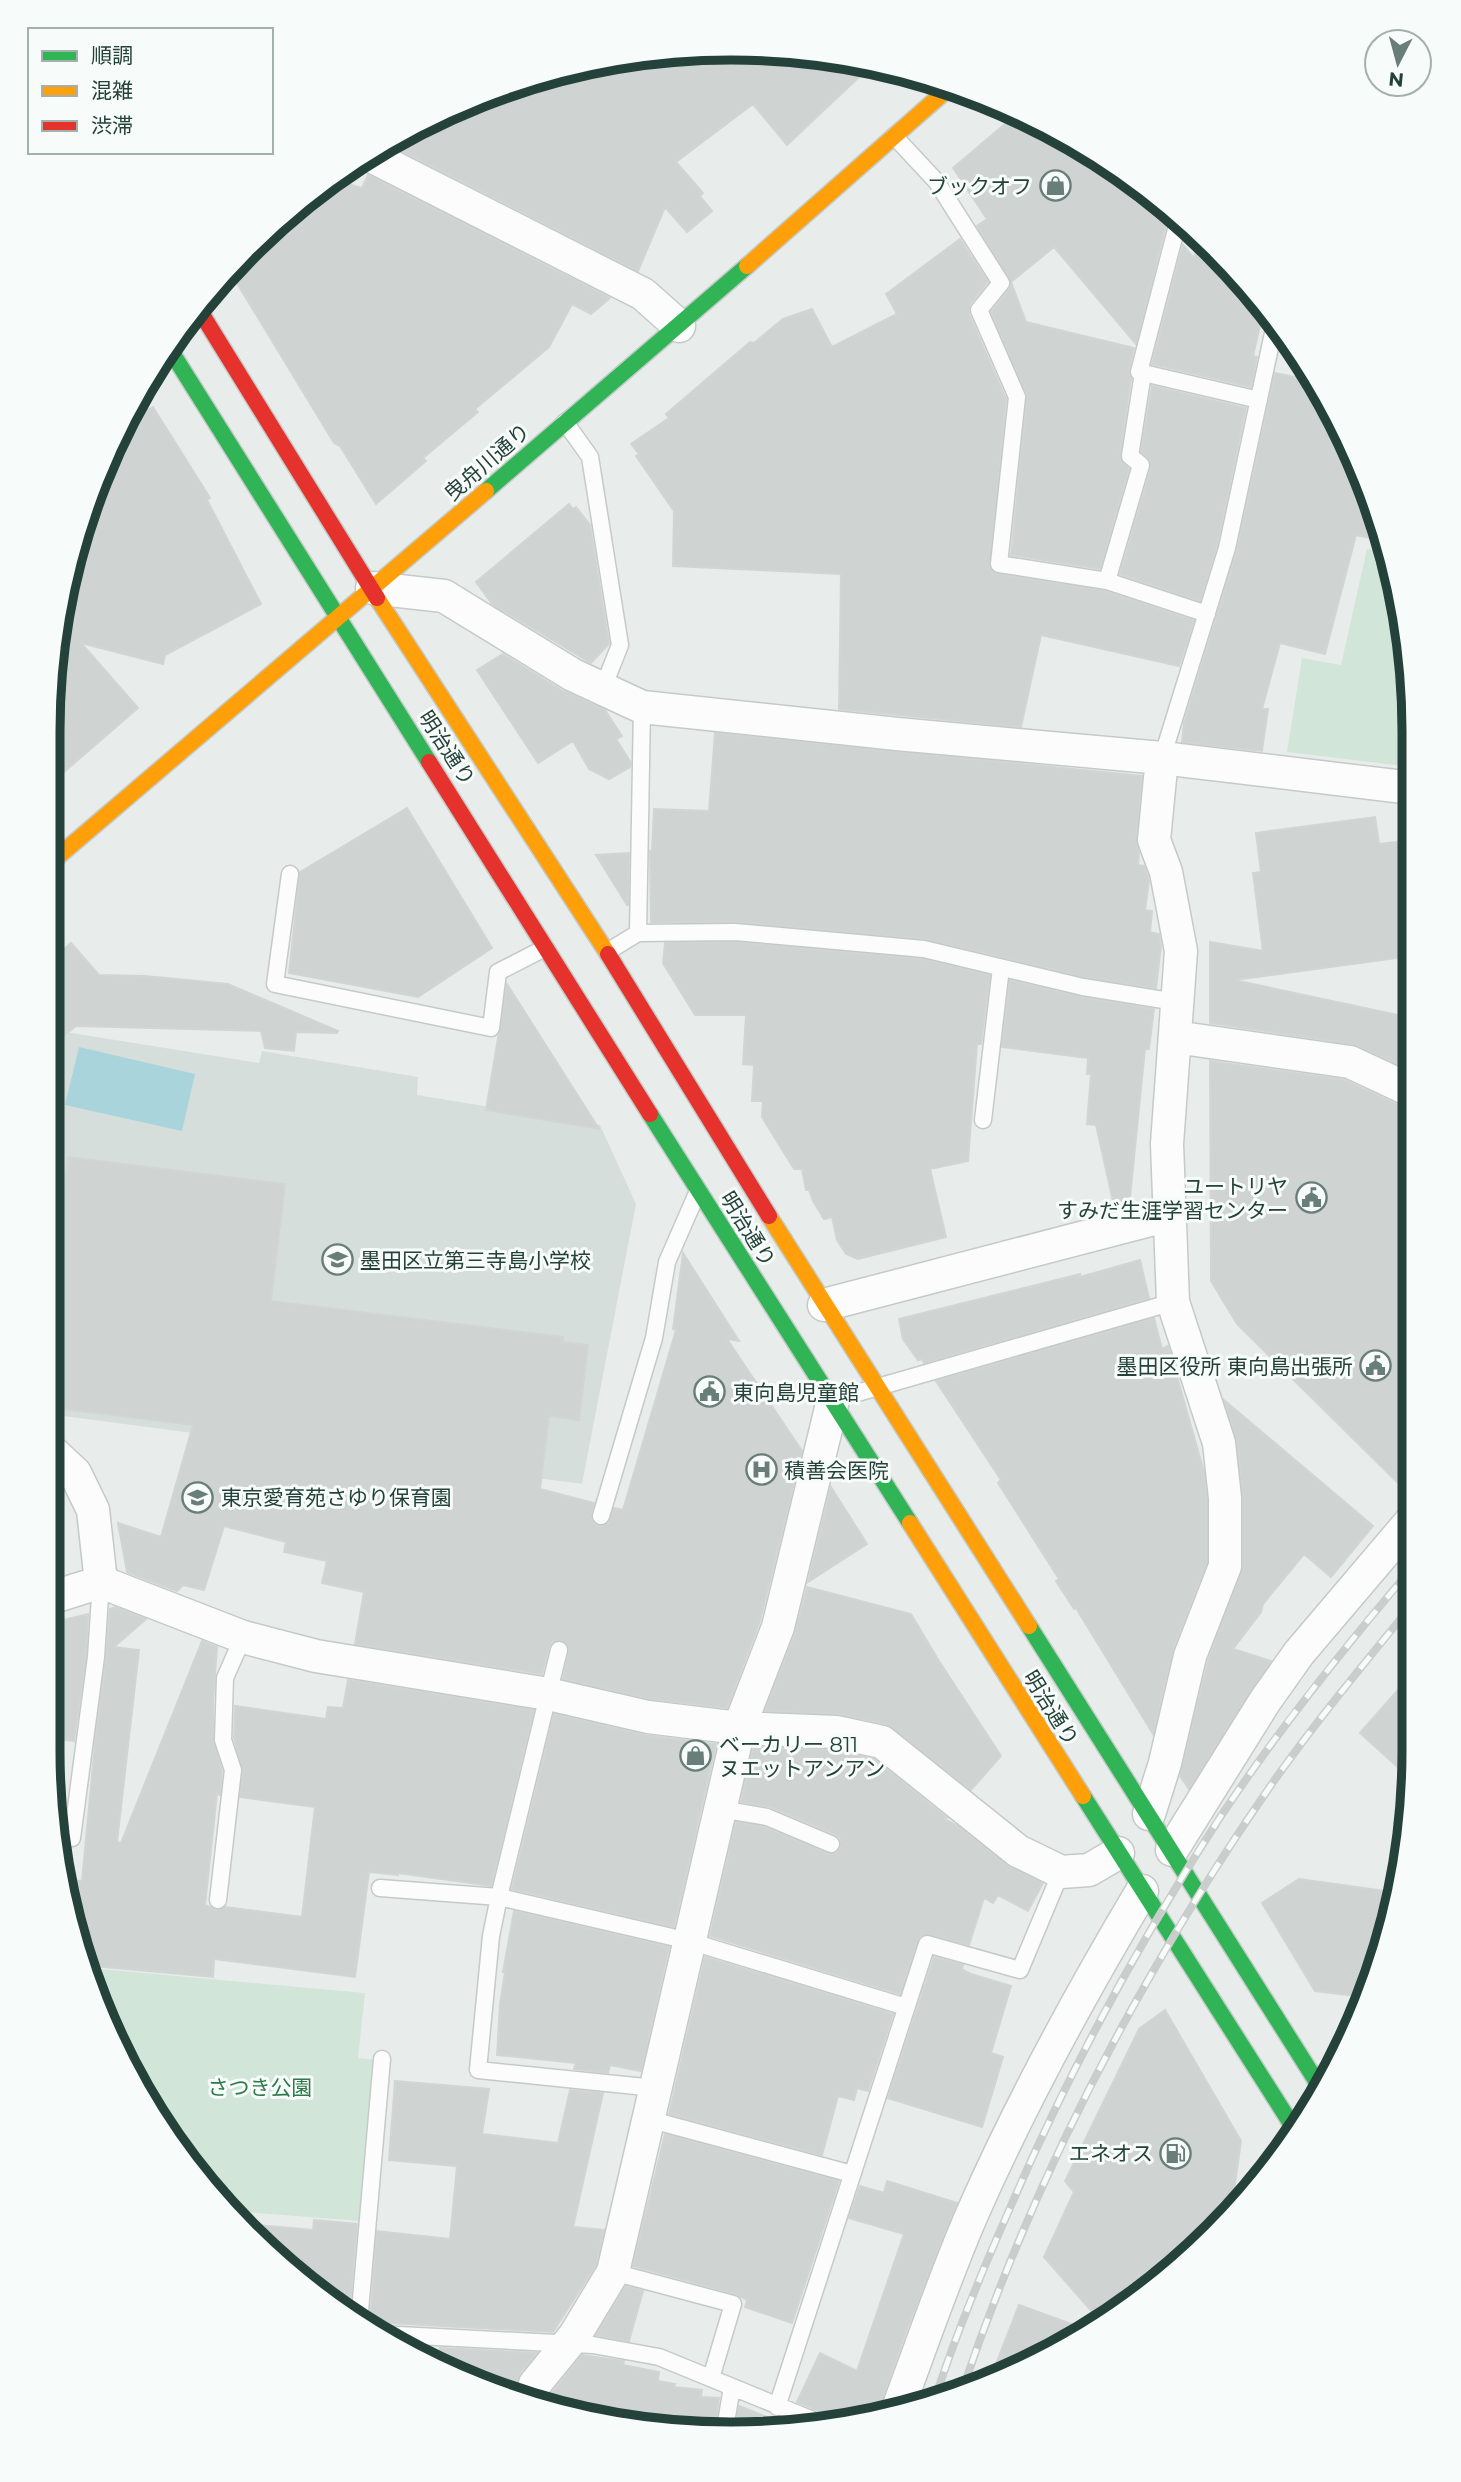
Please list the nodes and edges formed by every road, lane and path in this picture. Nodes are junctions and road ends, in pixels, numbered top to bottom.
1 (942, 94) edge
2 (894, 136) junction
3 (380, 158) edge
4 (1176, 229) edge
5 (203, 316) edge
6 (679, 326) junction
7 (1273, 336) edge
8 (174, 356) edge
9 (1143, 373) junction
10 (1259, 400) junction
11 (565, 422) junction
12 (1107, 581) junction
13 (372, 589) junction
14 (1207, 614) junction
15 (338, 617) junction
16 (603, 688) junction
17 (642, 707) junction
18 (1162, 758) junction
19 (1402, 787) edge
20 (60, 855) edge
21 (290, 874) dead end
22 (638, 933) junction
23 (548, 947) junction
24 (607, 952) junction
25 (1001, 968) junction
26 (1176, 1002) junction
27 (1175, 1037) junction
28 (1402, 1086) edge
29 (984, 1120) dead end
30 (698, 1190) junction
31 (1169, 1214) junction
32 (1173, 1302) junction
33 (824, 1305) junction
34 (878, 1386) junction
35 (833, 1400) junction
36 (60, 1460) edge
37 (601, 1516) dead end
38 (1402, 1532) edge
39 (101, 1582) junction
40 (60, 1595) edge
41 (243, 1637) junction
42 (559, 1650) dead end
43 (548, 1694) junction
44 (739, 1728) junction
45 (720, 1809) junction
46 (1149, 1814) junction
47 (65, 1838) edge
48 (831, 1844) dead end
49 (1172, 1850) junction
50 (1118, 1853) junction
51 (1061, 1872) junction
52 (380, 1888) dead end
53 (1142, 1891) junction
54 (499, 1897) junction
55 (218, 1900) dead end
56 (690, 1941) junction
57 (906, 2007) junction
58 (382, 2059) dead end
59 (1316, 2080) edge
60 (655, 2088) junction
61 (648, 2119) junction
62 (1290, 2121) edge
63 (852, 2174) junction
64 (613, 2272) junction
65 (360, 2310) edge
66 (399, 2335) edge
67 (568, 2344) junction
68 (710, 2378) junction
69 (732, 2388) junction
70 (533, 2392) edge
71 (901, 2401) edge
72 (777, 2407) junction
73 (806, 2418) edge
74 (726, 2422) edge

1 - 2 main road, 曳舟川通り
2 - 6 main road, 曳舟川通り
2 - 12 lane
3 - 6 street
4 - 9 lane
5 - 13 main road, 明治通り
6 - 11 main road, 曳舟川通り
7 - 10 lane
8 - 15 main road, 明治通り
9 - 10 lane
9 - 12 lane
10 - 14 lane
11 - 13 main road, 曳舟川通り
11 - 16 lane
12 - 14 lane
13 - 15 main road, 曳舟川通り
13 - 16 street
13 - 24 main road, 明治通り
14 - 18 lane
15 - 20 main road, 曳舟川通り
15 - 23 main road, 明治通り
16 - 17 street
17 - 18 street
17 - 22 lane
18 - 19 street
18 - 26 street
21 - 23 lane
22 - 24 lane
22 - 25 lane
23 - 30 main road, 明治通り
24 - 33 main road, 明治通り
25 - 26 lane
25 - 29 lane
26 - 27 street
27 - 28 street
27 - 31 street
30 - 35 main road, 明治通り
30 - 37 lane
31 - 32 street
31 - 33 street
32 - 34 lane
32 - 46 street
33 - 34 main road, 明治通り
34 - 35 lane
34 - 46 main road, 明治通り
35 - 44 street
35 - 50 main road, 明治通り
36 - 39 street
38 - 49 street
39 - 40 street
39 - 41 street
39 - 47 lane
41 - 43 street
41 - 55 lane
42 - 43 lane
43 - 44 street
43 - 54 lane
44 - 45 street
44 - 51 street
45 - 48 lane
45 - 56 street
46 - 49 main road, 明治通り
49 - 59 main road, 明治通り
50 - 51 street
50 - 53 main road, 明治通り
51 - 57 lane
52 - 54 lane
53 - 62 main road, 明治通り
53 - 71 street
54 - 56 lane
54 - 60 lane
56 - 57 lane
56 - 60 street
57 - 63 lane
58 - 65 lane
60 - 61 street
61 - 63 lane
61 - 64 street
63 - 72 lane
64 - 67 street
64 - 68 lane
66 - 67 lane
67 - 68 lane
67 - 70 street
68 - 69 lane
69 - 72 lane
69 - 74 lane
72 - 73 lane

